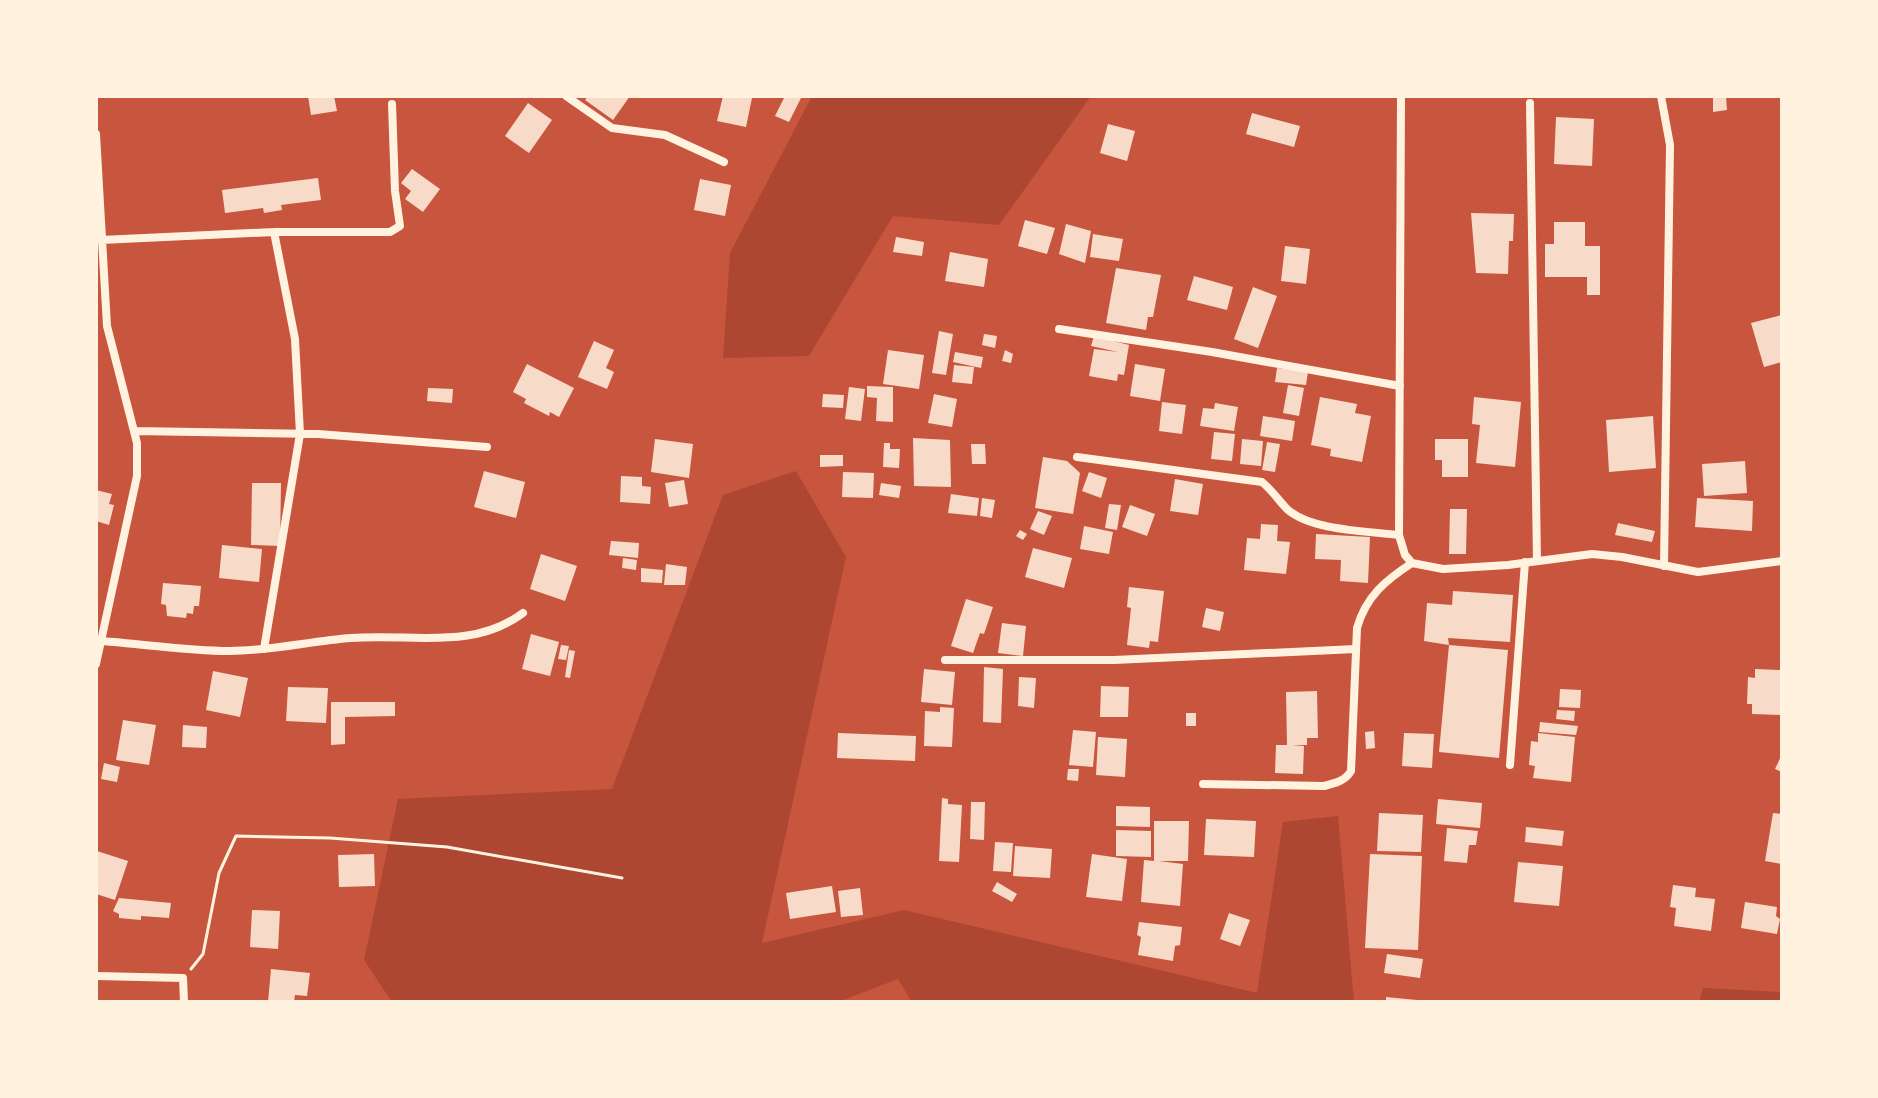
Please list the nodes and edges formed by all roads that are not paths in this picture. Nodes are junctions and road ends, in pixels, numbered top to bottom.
1 (566, 96) edge
2 (1401, 96) edge
3 (1661, 96) edge
4 (1530, 103) dead end
5 (392, 104) dead end
6 (96, 134) edge
7 (724, 162) dead end
8 (274, 232) junction
9 (101, 240) junction
10 (1059, 329) dead end
11 (1400, 386) junction
12 (135, 431) junction
13 (300, 434) junction
14 (487, 447) dead end
15 (1077, 457) dead end
16 (1399, 535) junction
17 (1537, 561) junction
18 (1782, 561) edge
19 (1525, 562) junction
20 (1412, 563) junction
21 (1664, 566) junction
22 (523, 613) dead end
23 (101, 641) junction
24 (264, 649) junction
25 (1356, 649) junction
26 (945, 660) dead end
27 (96, 664) edge
28 (1510, 765) dead end
29 (1203, 784) dead end
30 (96, 976) edge
31 (184, 1002) edge

1 - 7 street
2 - 11 street
3 - 21 street
4 - 17 street
5 - 8 street
6 - 9 street
8 - 9 street
8 - 13 street
9 - 12 street
10 - 11 street
11 - 16 street
12 - 13 street
12 - 23 street
13 - 14 street
13 - 24 street
15 - 16 street
16 - 20 street
17 - 19 street
17 - 21 street
18 - 21 street
19 - 20 street
19 - 28 street
20 - 25 street
22 - 24 street
23 - 24 street
23 - 27 street
25 - 26 street
25 - 29 street
30 - 31 street

